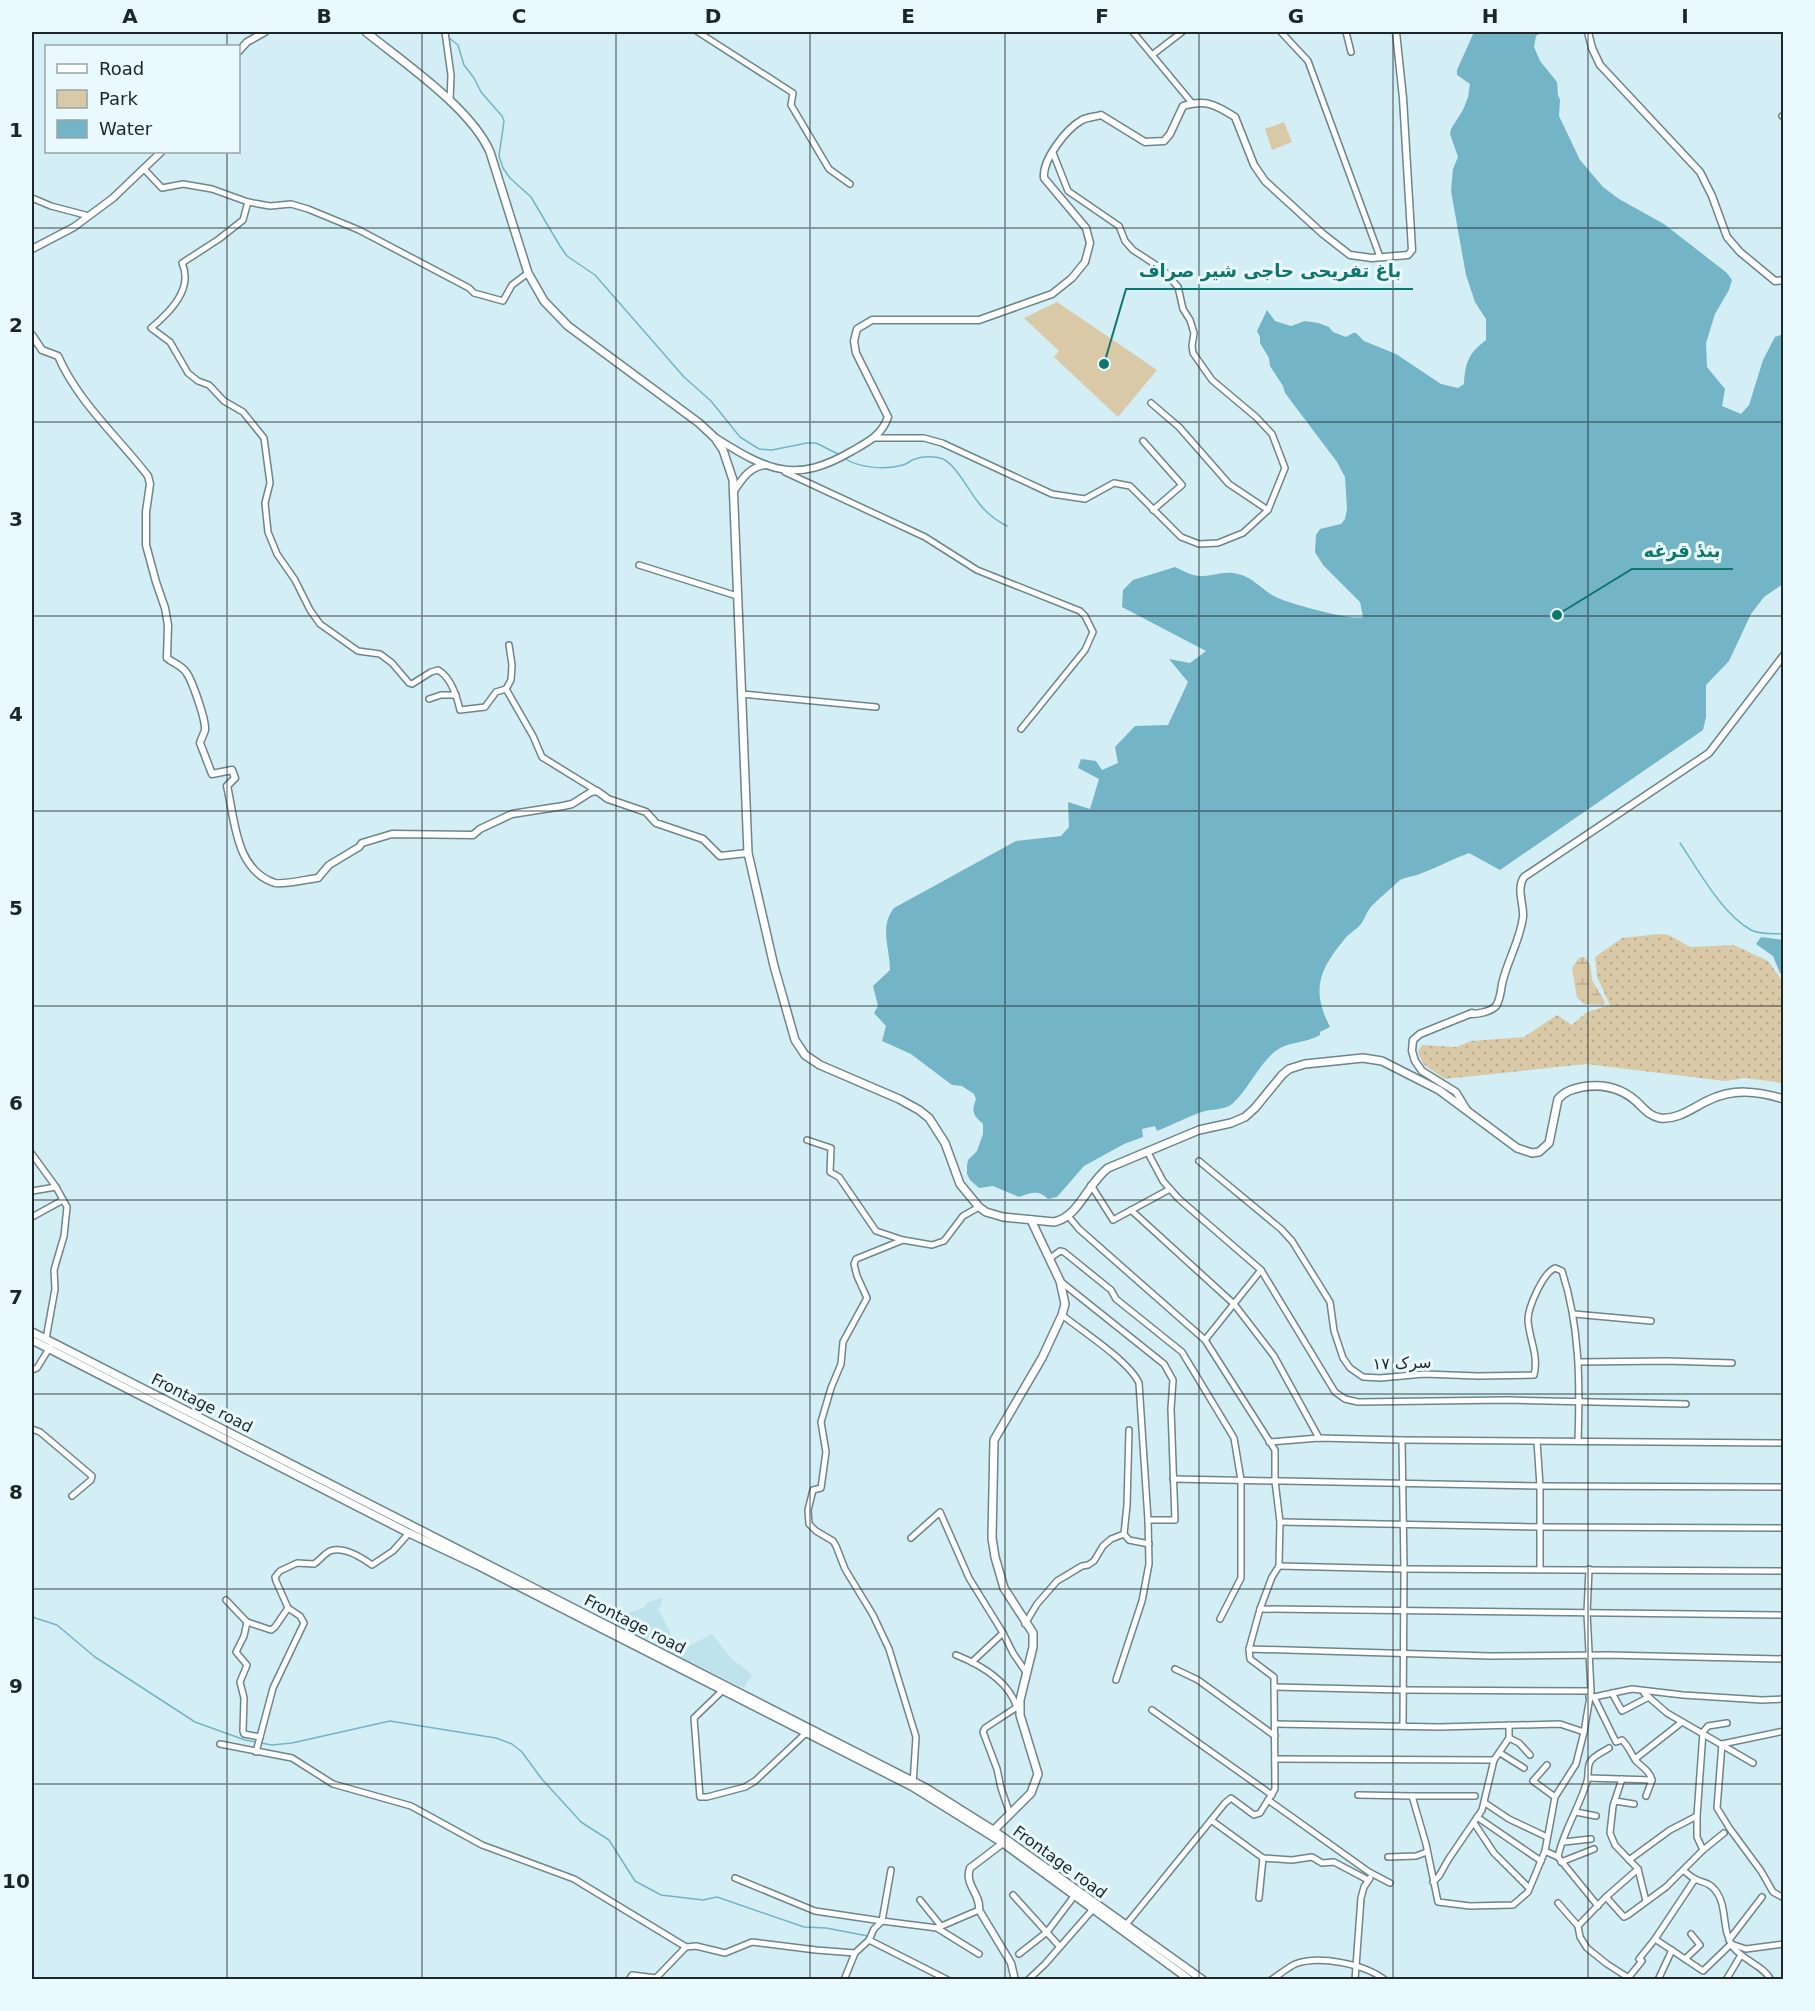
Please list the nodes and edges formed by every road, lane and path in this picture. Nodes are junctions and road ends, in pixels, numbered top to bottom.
1 (265, 32) edge
2 (366, 32) edge
3 (698, 32) edge
4 (1133, 32) edge
5 (1182, 32) edge
6 (1281, 32) edge
7 (1346, 32) edge
8 (1396, 32) edge
9 (1588, 32) edge
10 (445, 34) edge
11 (240, 50) edge
12 (1351, 52) dead end
13 (1152, 55) junction
14 (450, 101) junction
15 (1192, 103) junction
16 (161, 153) edge
17 (1053, 153) junction
18 (144, 169) junction
19 (850, 184) dead end
20 (32, 198) edge
21 (248, 202) junction
22 (88, 216) junction
23 (32, 249) edge
24 (1380, 257) junction
25 (528, 273) junction
26 (1784, 279) edge
27 (32, 335) edge
28 (1151, 404) dead end
29 (715, 438) junction
30 (874, 438) junction
31 (1143, 441) dead end
32 (773, 466) junction
33 (785, 472) junction
34 (734, 491) junction
35 (1153, 510) junction
36 (1268, 510) junction
37 (639, 565) dead end
38 (736, 596) junction
39 (509, 645) dead end
40 (1784, 655) edge
41 (506, 689) junction
42 (742, 694) junction
43 (456, 695) junction
44 (429, 699) dead end
45 (876, 707) dead end
46 (1021, 729) dead end
47 (597, 791) junction
48 (748, 853) junction
49 (1784, 1094) edge
50 (1771, 1096) junction
51 (1784, 1099) edge
52 (1467, 1111) junction
53 (807, 1140) dead end
54 (1147, 1151) junction
55 (32, 1154) edge
56 (1199, 1161) dead end
57 (1091, 1185) junction
58 (56, 1187) junction
59 (1170, 1189) junction
60 (32, 1191) edge
61 (63, 1200) junction
62 (979, 1207) junction
63 (1131, 1210) junction
64 (32, 1217) edge
65 (1069, 1217) junction
66 (1031, 1220) junction
67 (903, 1240) junction
68 (1049, 1259) junction
69 (1261, 1270) junction
70 (1060, 1281) junction
71 (1234, 1304) junction
72 (1574, 1314) junction
73 (1062, 1315) junction
74 (1651, 1321) dead end
75 (32, 1332) edge
76 (32, 1340) edge
77 (1205, 1340) junction
78 (49, 1344) junction
79 (1578, 1362) junction
80 (1732, 1363) dead end
81 (32, 1370) edge
82 (1580, 1401) junction
83 (1686, 1404) dead end
84 (32, 1430) edge
85 (1129, 1430) dead end
86 (1319, 1438) junction
87 (1402, 1440) junction
88 (1537, 1441) junction
89 (1578, 1441) junction
90 (1269, 1442) junction
91 (1784, 1443) edge
92 (1173, 1479) junction
93 (1241, 1480) junction
94 (1275, 1481) junction
95 (1402, 1483) junction
96 (1540, 1486) junction
97 (1784, 1487) edge
98 (72, 1496) dead end
99 (1148, 1520) junction
100 (1280, 1522) junction
101 (1404, 1525) junction
102 (1540, 1527) junction
103 (1784, 1528) edge
104 (409, 1533) junction
105 (1124, 1534) junction
106 (911, 1538) dead end
107 (1149, 1544) junction
108 (1280, 1566) junction
109 (1404, 1569) junction
110 (1540, 1569) junction
111 (1589, 1569) junction
112 (1784, 1571) edge
113 (226, 1600) dead end
114 (288, 1608) junction
115 (1260, 1609) junction
116 (1404, 1612) junction
117 (1587, 1613) junction
118 (1784, 1615) edge
119 (1220, 1619) dead end
120 (247, 1622) junction
121 (1025, 1624) junction
122 (1003, 1633) junction
123 (1249, 1649) junction
124 (1403, 1654) junction
125 (956, 1655) dead end
126 (1588, 1655) junction
127 (1784, 1659) edge
128 (972, 1662) junction
129 (1174, 1669) dead end
130 (1026, 1672) junction
131 (1116, 1680) dead end
132 (1274, 1687) junction
133 (722, 1690) junction
134 (1402, 1690) junction
135 (1643, 1691) junction
136 (1612, 1693) junction
137 (1591, 1695) junction
138 (1649, 1697) junction
139 (1784, 1699) edge
140 (1017, 1707) junction
141 (1152, 1710) dead end
142 (1020, 1715) junction
143 (1682, 1722) junction
144 (1727, 1723) dead end
145 (1275, 1724) junction
146 (1403, 1725) junction
147 (1509, 1725) junction
148 (1784, 1731) edge
149 (1584, 1732) junction
150 (1703, 1732) junction
151 (806, 1733) junction
152 (1275, 1736) junction
153 (260, 1738) junction
154 (1509, 1738) junction
155 (220, 1744) dead end
156 (1722, 1744) junction
157 (1609, 1748) dead end
158 (257, 1749) junction
159 (1500, 1753) junction
160 (1530, 1755) dead end
161 (1275, 1759) junction
162 (1635, 1759) junction
163 (1494, 1760) junction
164 (1753, 1763) dead end
165 (1547, 1764) dead end
166 (1524, 1768) dead end
167 (1588, 1778) junction
168 (1622, 1779) junction
169 (1652, 1780) junction
170 (914, 1784) junction
171 (1358, 1795) dead end
172 (1412, 1796) junction
173 (1475, 1796) dead end
174 (1646, 1796) dead end
175 (1270, 1797) junction
176 (1556, 1797) junction
177 (1615, 1801) junction
178 (1485, 1803) junction
179 (1635, 1804) dead end
180 (1576, 1812) junction
181 (1010, 1814) junction
182 (1596, 1816) dead end
183 (1697, 1816) junction
184 (1211, 1820) junction
185 (1475, 1820) junction
186 (992, 1832) junction
187 (1724, 1833) dead end
188 (1546, 1837) junction
189 (1591, 1839) dead end
190 (1563, 1842) junction
191 (1003, 1843) junction
192 (1594, 1849) dead end
193 (1703, 1850) junction
194 (1545, 1851) junction
195 (1427, 1852) junction
196 (1388, 1857) dead end
197 (1263, 1858) junction
198 (1559, 1860) junction
199 (1629, 1860) junction
200 (1541, 1862) junction
201 (1638, 1869) junction
202 (891, 1870) dead end
203 (1683, 1871) junction
204 (1373, 1874) junction
205 (735, 1878) dead end
206 (1695, 1879) junction
207 (1368, 1880) junction
208 (1433, 1882) junction
209 (1390, 1883) dead end
210 (1529, 1888) junction
211 (1013, 1895) dead end
212 (1075, 1895) junction
213 (1606, 1897) junction
214 (1762, 1897) dead end
215 (1259, 1898) dead end
216 (1784, 1898) edge
217 (920, 1900) dead end
218 (1646, 1901) junction
219 (1558, 1903) dead end
220 (1598, 1906) junction
221 (1094, 1908) junction
222 (979, 1910) junction
223 (882, 1921) junction
224 (1578, 1926) junction
225 (939, 1927) junction
226 (1124, 1928) junction
227 (1047, 1932) junction
228 (1691, 1934) dead end
229 (871, 1937) junction
230 (1655, 1939) junction
231 (1730, 1942) junction
232 (1784, 1944) edge
233 (686, 1947) junction
234 (1060, 1947) junction
235 (1672, 1950) junction
236 (855, 1953) junction
237 (980, 1954) dead end
238 (1018, 1954) dead end
239 (1740, 1955) junction
240 (1685, 1959) junction
241 (1356, 1967) junction
242 (1631, 1978) edge
243 (1769, 1978) edge
244 (629, 1980) edge
245 (844, 1980) edge
246 (948, 1980) edge
247 (1015, 1980) edge
248 (1028, 1980) edge
249 (1191, 1980) edge
250 (1203, 1980) edge
251 (1271, 1980) edge
252 (1355, 1980) edge
253 (1385, 1980) edge
254 (1658, 1980) edge
255 (1726, 1980) edge

1 - 11 street
2 - 14 main road
3 - 19 street
4 - 13 street
5 - 13 street
6 - 24 street
7 - 12 street
8 - 24 street
9 - 26 street
10 - 14 street
13 - 15 street
14 - 25 main road
15 - 17 street
15 - 24 street
16 - 18 street
17 - 30 street
17 - 36 street
18 - 21 street
18 - 22 street
20 - 22 street
21 - 25 street
21 - 43 street
22 - 23 street
25 - 29 main road
27 - 47 street
28 - 36 street
29 - 32 street
29 - 34 main road
30 - 33 street
30 - 35 street
31 - 35 street
32 - 33 street
32 - 34 street
33 - 46 street
34 - 38 main road
35 - 36 street
37 - 38 street
38 - 42 main road
39 - 41 street
40 - 52 street
41 - 43 street
41 - 47 street
42 - 45 street
42 - 48 main road
43 - 44 street
47 - 48 street
48 - 62 main road
49 - 50 street
50 - 51 main road
50 - 52 main road
52 - 54 main road
53 - 67 street
54 - 57 main road
54 - 59 street
55 - 58 street
56 - 72 street, سرک ۱۷
57 - 63 street
57 - 65 main road
58 - 60 street
58 - 61 street
59 - 63 street
59 - 69 street
61 - 64 street
61 - 78 street
62 - 66 main road
62 - 67 street
63 - 71 street
65 - 66 main road
65 - 77 street
66 - 68 main road
67 - 170 street
68 - 70 main road
68 - 93 street
69 - 71 street
69 - 82 street
70 - 73 main road
70 - 92 street
71 - 77 street
71 - 86 street
72 - 74 street
72 - 79 street
73 - 99 street
73 - 121 main road
75 - 78 main road, Frontage road
76 - 78 main road
77 - 90 street
78 - 81 street
78 - 104 main road
78 - 170 main road, Frontage road
79 - 80 street
79 - 82 street
82 - 83 street
82 - 89 street
84 - 98 street
85 - 105 street
86 - 87 street
86 - 90 street
87 - 88 street
87 - 95 street
88 - 89 street
88 - 96 street
89 - 91 street
90 - 94 street
92 - 93 street
92 - 99 street
93 - 94 street
93 - 119 street
94 - 95 street
94 - 100 street
95 - 96 street
95 - 101 street
96 - 97 street
96 - 102 street
99 - 107 street
100 - 101 street
100 - 108 street
101 - 102 street
101 - 109 street
102 - 103 street
102 - 110 street
104 - 114 street
104 - 133 main road
105 - 107 street
105 - 121 street
106 - 122 street
107 - 131 street
108 - 109 street
108 - 115 street
109 - 110 street
109 - 116 street
110 - 111 street
111 - 112 street
111 - 117 street
113 - 120 street
114 - 120 street
114 - 153 street
115 - 116 street
115 - 123 street
116 - 117 street
116 - 124 street
117 - 118 street
117 - 126 street
120 - 153 street
121 - 130 main road
122 - 128 street
122 - 130 street
123 - 124 street
123 - 132 street
124 - 126 street
124 - 134 street
125 - 128 street
126 - 127 street
126 - 137 street
128 - 140 street
129 - 152 street
130 - 142 main road
132 - 134 street
132 - 145 street
133 - 151 main road
133 - 151 street
134 - 137 street
134 - 146 street
135 - 136 street
135 - 138 street
135 - 139 street
136 - 137 street
136 - 138 street
137 - 149 street
137 - 162 street
138 - 143 street
140 - 142 street
140 - 181 street
141 - 175 street
142 - 181 main road
143 - 150 street
143 - 162 street
144 - 150 street
145 - 146 street
145 - 152 street
146 - 147 street
147 - 149 street
147 - 154 street
148 - 156 street
149 - 176 street
150 - 156 street
150 - 183 street
151 - 170 main road
152 - 161 street
153 - 158 street
154 - 159 street
154 - 160 street
155 - 158 street
156 - 164 street
156 - 216 street
157 - 167 street
158 - 233 street
159 - 163 street
159 - 166 street
161 - 163 street
161 - 175 street
162 - 169 street
163 - 178 street
165 - 176 street
167 - 168 street
167 - 180 street
168 - 169 street
168 - 177 street
169 - 174 street
170 - 186 main road, Frontage road
171 - 172 street
172 - 173 street
172 - 195 street
175 - 184 street
175 - 204 street
176 - 188 street
177 - 179 street
177 - 199 street
178 - 185 street
178 - 188 street
180 - 182 street
180 - 190 street
181 - 186 main road
183 - 193 street
183 - 199 street
184 - 197 street
184 - 226 street
185 - 200 street
185 - 208 street
185 - 210 street
186 - 191 main road
186 - 226 main road, Frontage road
187 - 193 street
188 - 194 street
189 - 190 street
190 - 198 street
191 - 212 main road
191 - 222 street
192 - 198 street
193 - 203 street
194 - 198 street
194 - 200 street
195 - 196 street
195 - 208 street
197 - 207 street
197 - 215 street
198 - 220 street
199 - 201 street
200 - 210 street
201 - 213 street
201 - 218 street
202 - 223 street
203 - 206 street
203 - 218 street
204 - 207 street
204 - 209 street
205 - 223 street
206 - 230 street
206 - 231 street
207 - 241 street
208 - 210 street
211 - 227 street
212 - 221 main road
212 - 227 street
213 - 218 street
213 - 220 street
214 - 231 street
217 - 225 street
219 - 224 street
220 - 224 street
221 - 226 main road
221 - 234 street
222 - 225 street
222 - 247 street
223 - 225 street
223 - 229 street
224 - 242 street
225 - 237 street
226 - 249 main road
226 - 250 main road, Frontage road
227 - 234 street
227 - 238 street
228 - 240 street
229 - 236 street
229 - 246 street
230 - 235 street
230 - 242 street
231 - 232 street
231 - 239 street
231 - 240 street
233 - 236 street
233 - 244 street
234 - 248 street
235 - 240 street
235 - 254 street
236 - 245 street
239 - 243 street
239 - 255 street
241 - 251 street
241 - 252 street
241 - 253 street

